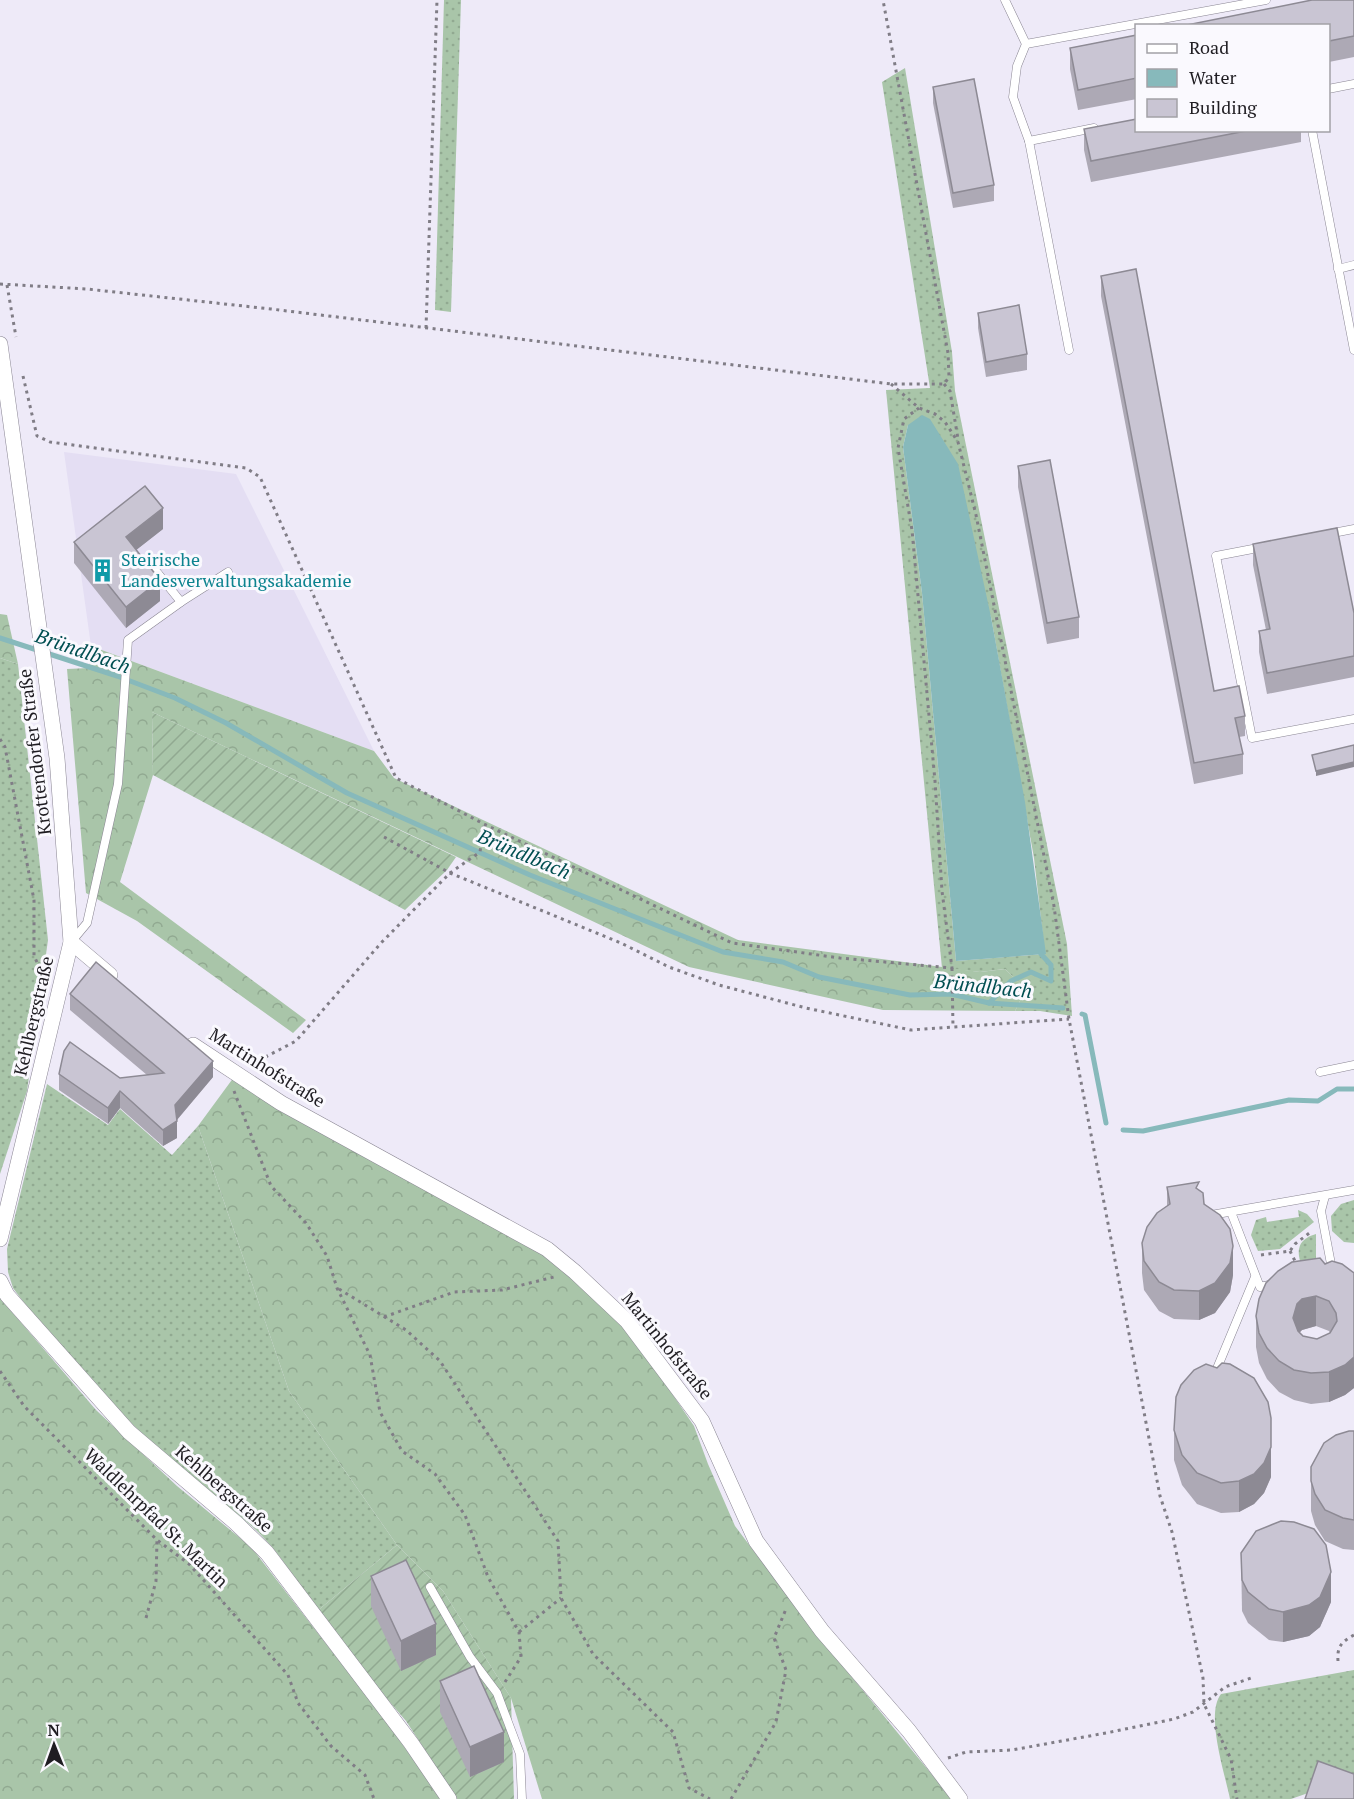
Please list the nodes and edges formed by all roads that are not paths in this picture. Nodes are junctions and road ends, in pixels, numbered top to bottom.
1 (1005, 0) edge
2 (1266, 0) edge
3 (1135, 24) edge
4 (1135, 24) edge
5 (1026, 44) junction
6 (1354, 84) edge
7 (1330, 89) edge
8 (1104, 126) edge
9 (1312, 132) edge
10 (1029, 141) junction
11 (1354, 266) edge
12 (1338, 269) junction
13 (0, 344) edge
14 (1069, 350) dead end
15 (1354, 350) edge
16 (1354, 529) edge
17 (1318, 536) edge
18 (1273, 545) edge
19 (152, 566) edge
20 (228, 572) dead end
21 (181, 602) junction
22 (1354, 719) edge
23 (71, 942) junction
24 (124, 987) edge
25 (177, 1032) edge
26 (1354, 1065) edge
27 (1320, 1072) dead end
28 (1354, 1190) edge
29 (1325, 1196) junction
30 (1231, 1212) junction
31 (1202, 1216) edge
32 (0, 1239) edge
33 (1331, 1264) junction
34 (1321, 1273) edge
35 (1255, 1277) junction
36 (0, 1281) edge
37 (1283, 1281) edge
38 (1328, 1281) edge
39 (1215, 1386) edge
40 (430, 1587) dead end
41 (449, 1799) edge
42 (522, 1799) edge
43 (960, 1799) edge

1 - 5 lane
2 - 3 lane
4 - 5 lane
5 - 10 lane
6 - 7 lane
8 - 10 lane
9 - 12 lane
10 - 14 lane
11 - 12 lane
12 - 15 lane
13 - 23 street, Krottendorfer Straße
16 - 17 lane
18 - 22 lane
19 - 21 lane
20 - 21 lane
21 - 23 lane
23 - 24 street
23 - 32 street, Kehlbergstraße
25 - 43 street, Martinhofstraße
26 - 27 lane
28 - 29 lane
29 - 30 lane
29 - 33 lane
30 - 31 lane
30 - 35 lane
33 - 34 lane
33 - 38 lane
35 - 37 lane
35 - 39 lane
36 - 41 street, Kehlbergstraße
40 - 42 lane

